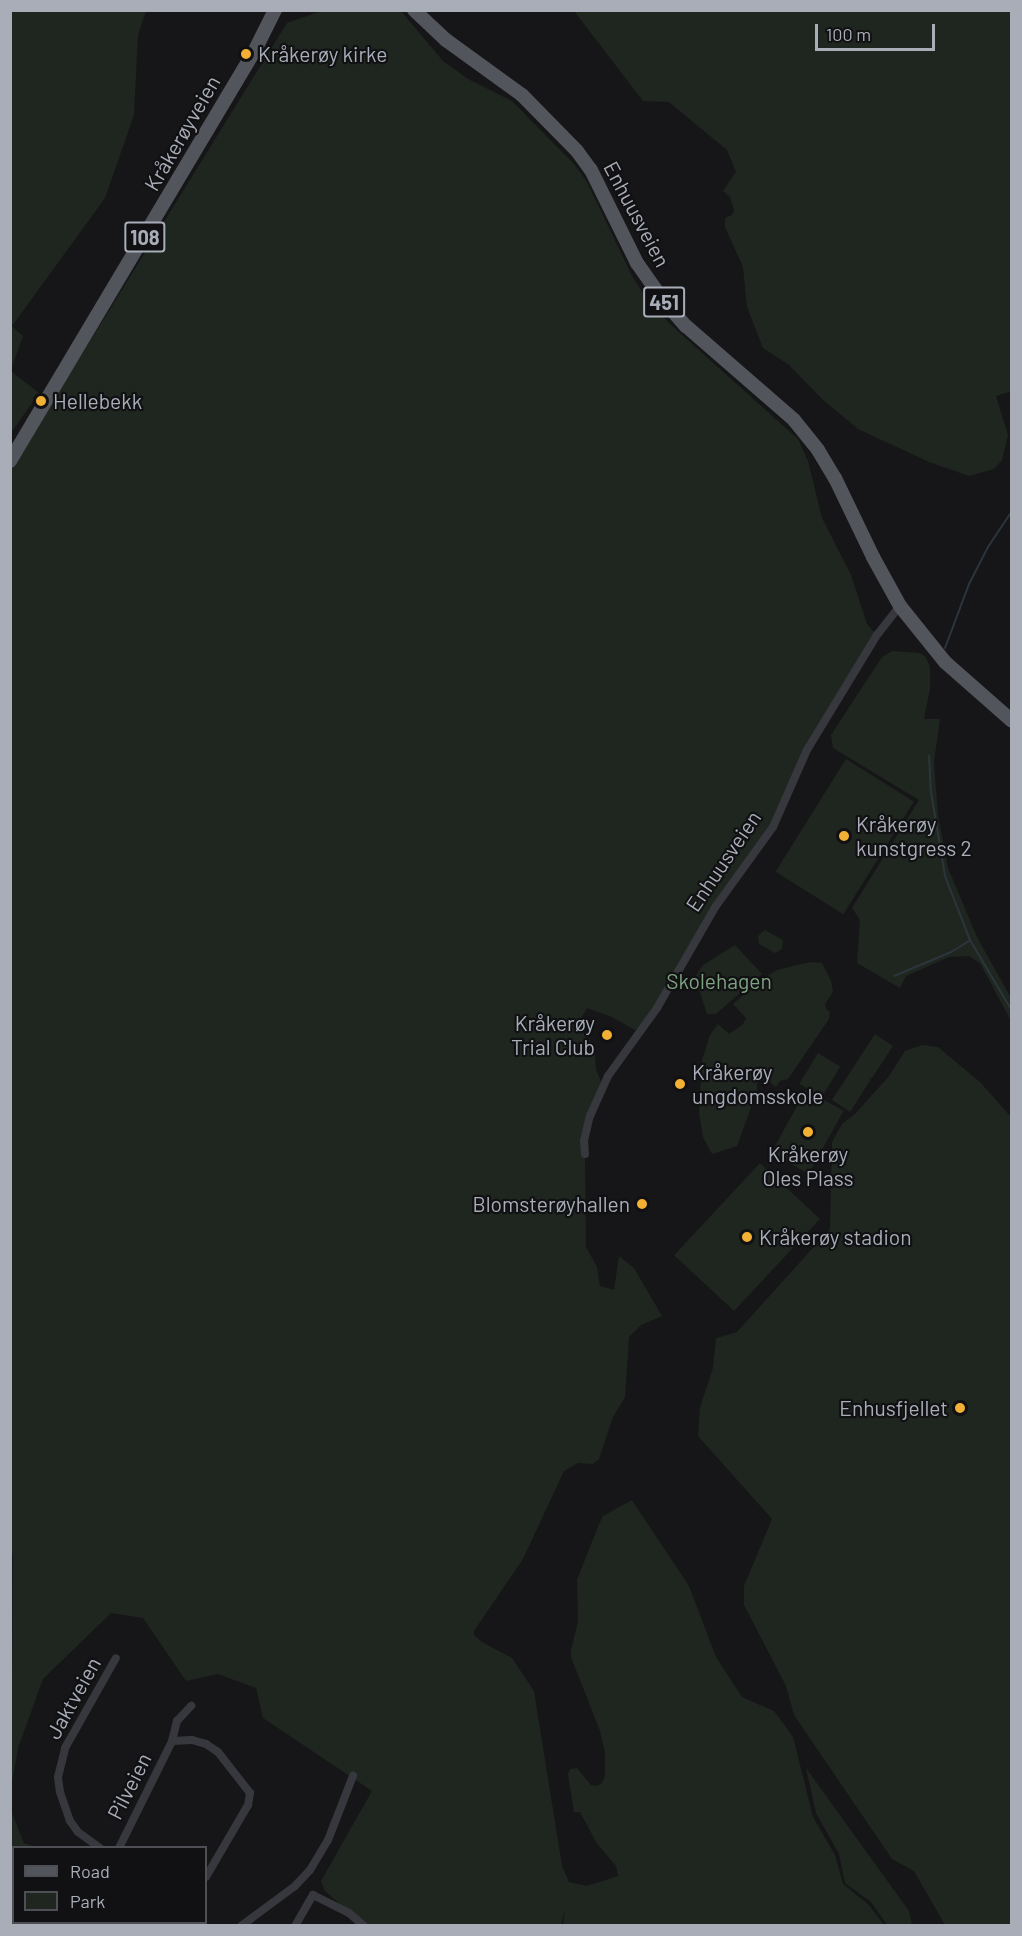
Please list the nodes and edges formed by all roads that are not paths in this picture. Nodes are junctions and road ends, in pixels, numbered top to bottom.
1 (275, 10) edge
2 (414, 10) edge
3 (10, 461) edge
4 (900, 606) junction
5 (1011, 721) edge
6 (585, 1154) dead end
7 (116, 1658) dead end
8 (190, 1706) dead end
9 (172, 1742) junction
10 (353, 1776) dead end
11 (97, 1846) edge
12 (120, 1846) edge
13 (207, 1875) edge
14 (241, 1926) edge
15 (295, 1926) edge
16 (364, 1926) edge

1 - 3 main road, Kråkerøyveien / 108
2 - 4 main road, Enhuusveien / 451
4 - 5 main road, Enhuusveien / 451
4 - 6 street, Enhuusveien
7 - 11 street, Jaktveien
8 - 9 street, Pilveien
9 - 12 street, Pilveien
9 - 13 street, Pilveien
10 - 14 street
15 - 16 street

